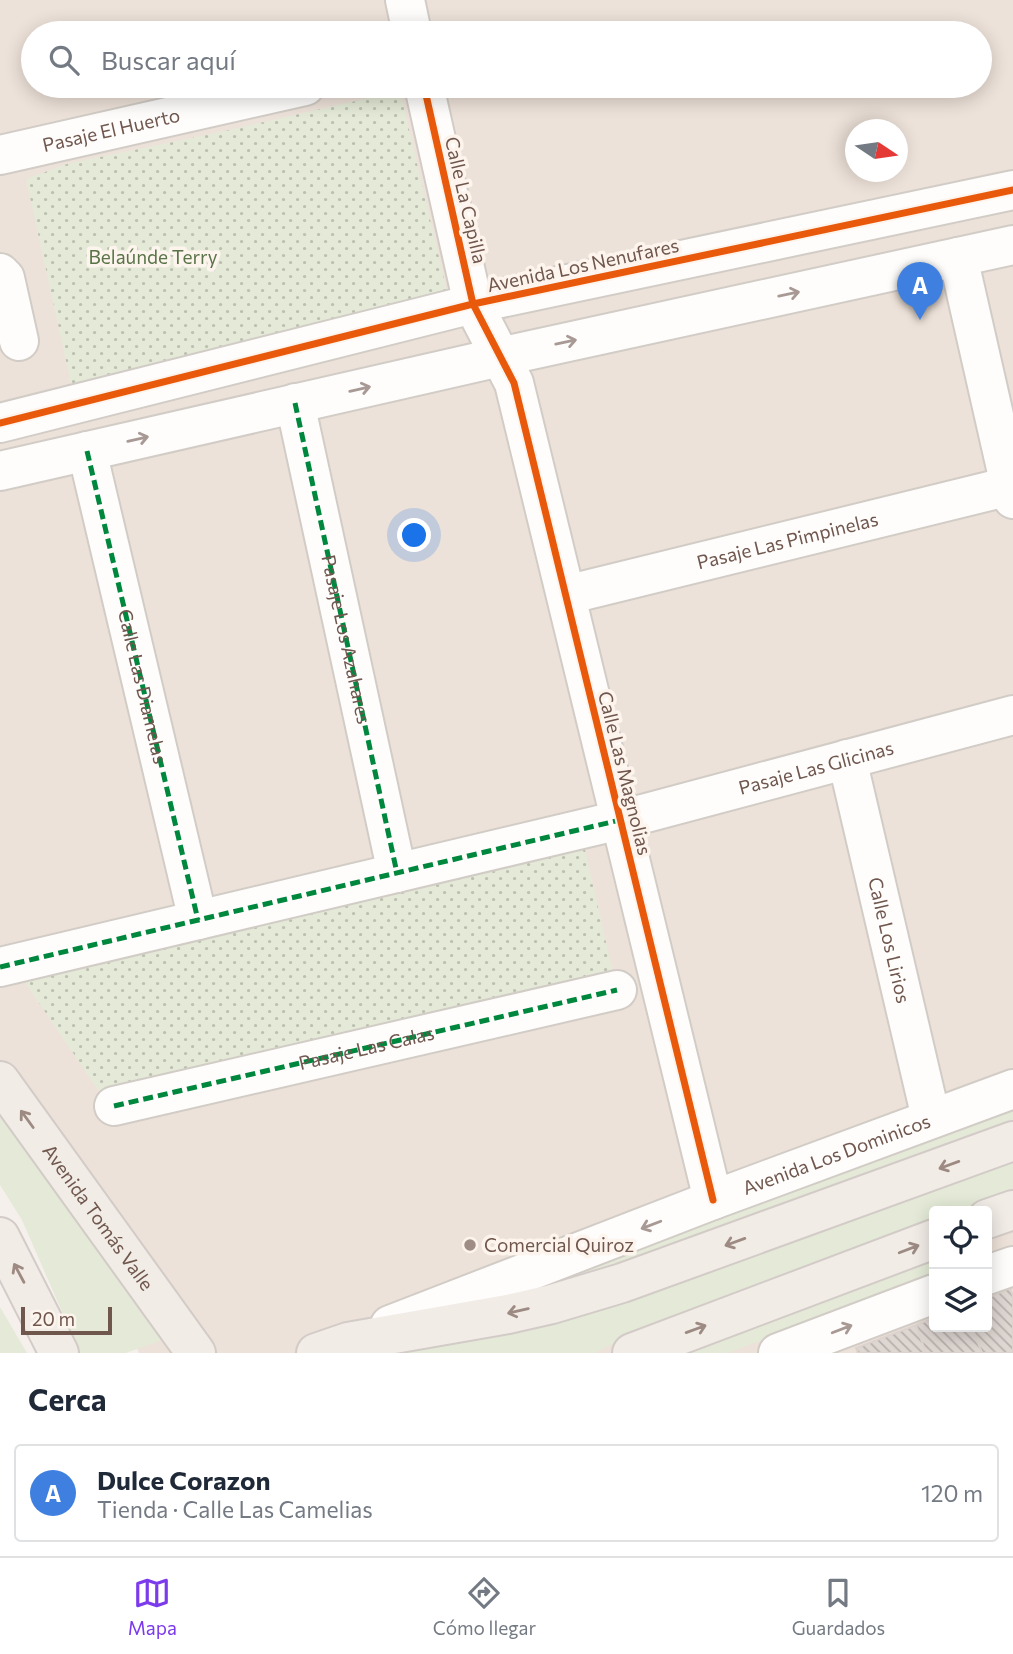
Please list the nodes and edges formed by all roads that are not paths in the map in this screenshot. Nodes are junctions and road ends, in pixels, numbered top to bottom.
1 (405, 0) edge
2 (409, 21) edge
3 (252, 98) edge
4 (427, 98) edge
5 (0, 155) edge
6 (1013, 190) edge
7 (1013, 245) edge
8 (958, 257) junction
9 (0, 273) edge
10 (474, 304) junction
11 (19, 341) dead end
12 (500, 357) junction
13 (295, 404) junction
14 (0, 423) edge
15 (87, 451) junction
16 (0, 471) edge
17 (1012, 493) edge
18 (566, 595) junction
19 (1013, 715) edge
20 (847, 759) junction
21 (620, 820) junction
22 (397, 873) junction
23 (198, 920) junction
24 (0, 967) edge
25 (617, 990) dead end
26 (0, 1081) edge
27 (1013, 1089) edge
28 (114, 1106) dead end
29 (931, 1118) junction
30 (1013, 1141) edge
31 (713, 1200) junction
32 (1013, 1210) edge
33 (992, 1217) edge
34 (0, 1237) edge
35 (929, 1241) edge
36 (1013, 1266) edge
37 (992, 1273) edge
38 (929, 1296) edge
39 (332, 1347) edge
40 (59, 1353) edge
41 (196, 1353) edge
42 (632, 1353) edge
43 (778, 1353) edge

1 - 2 street
3 - 5 street, Pasaje El Huerto
4 - 10 street, Calle La Capilla
6 - 10 street, Avenida Los Nenufares
7 - 8 street
12 -> 8 street
8 - 17 street
9 - 11 street
10 - 12 street, Calle La Capilla
10 - 14 street, Avenida Los Nenufares
13 -> 12 street
12 - 18 street, Calle Las Magnolias
15 -> 13 street
13 - 22 street, Pasaje Los Azahares
15 - 16 street
15 - 23 street, Calle Las Diamelas
17 - 18 street, Pasaje Las Pimpinelas
18 - 21 street, Calle Las Magnolias
19 - 20 street, Pasaje Las Glicinas
20 - 21 street, Pasaje Las Glicinas
20 - 29 street, Calle Los Lirios
21 - 22 street, Pasaje Las Glicinas
21 - 31 street, Calle Las Magnolias
22 - 23 street, Pasaje Las Glicinas
23 - 24 street, Pasaje Las Glicinas
25 - 28 street, Pasaje Las Calas
41 -> 26 main road, Avenida Tomás Valle
27 - 29 street, Avenida Los Dominicos
29 - 31 street, Avenida Los Dominicos
30 -> 39 main road, Avenida Los Dominicos
31 -> 39 street, Avenida Los Dominicos
32 - 33 main road
40 -> 34 main road
42 -> 35 main road
36 - 37 street
43 -> 38 street

